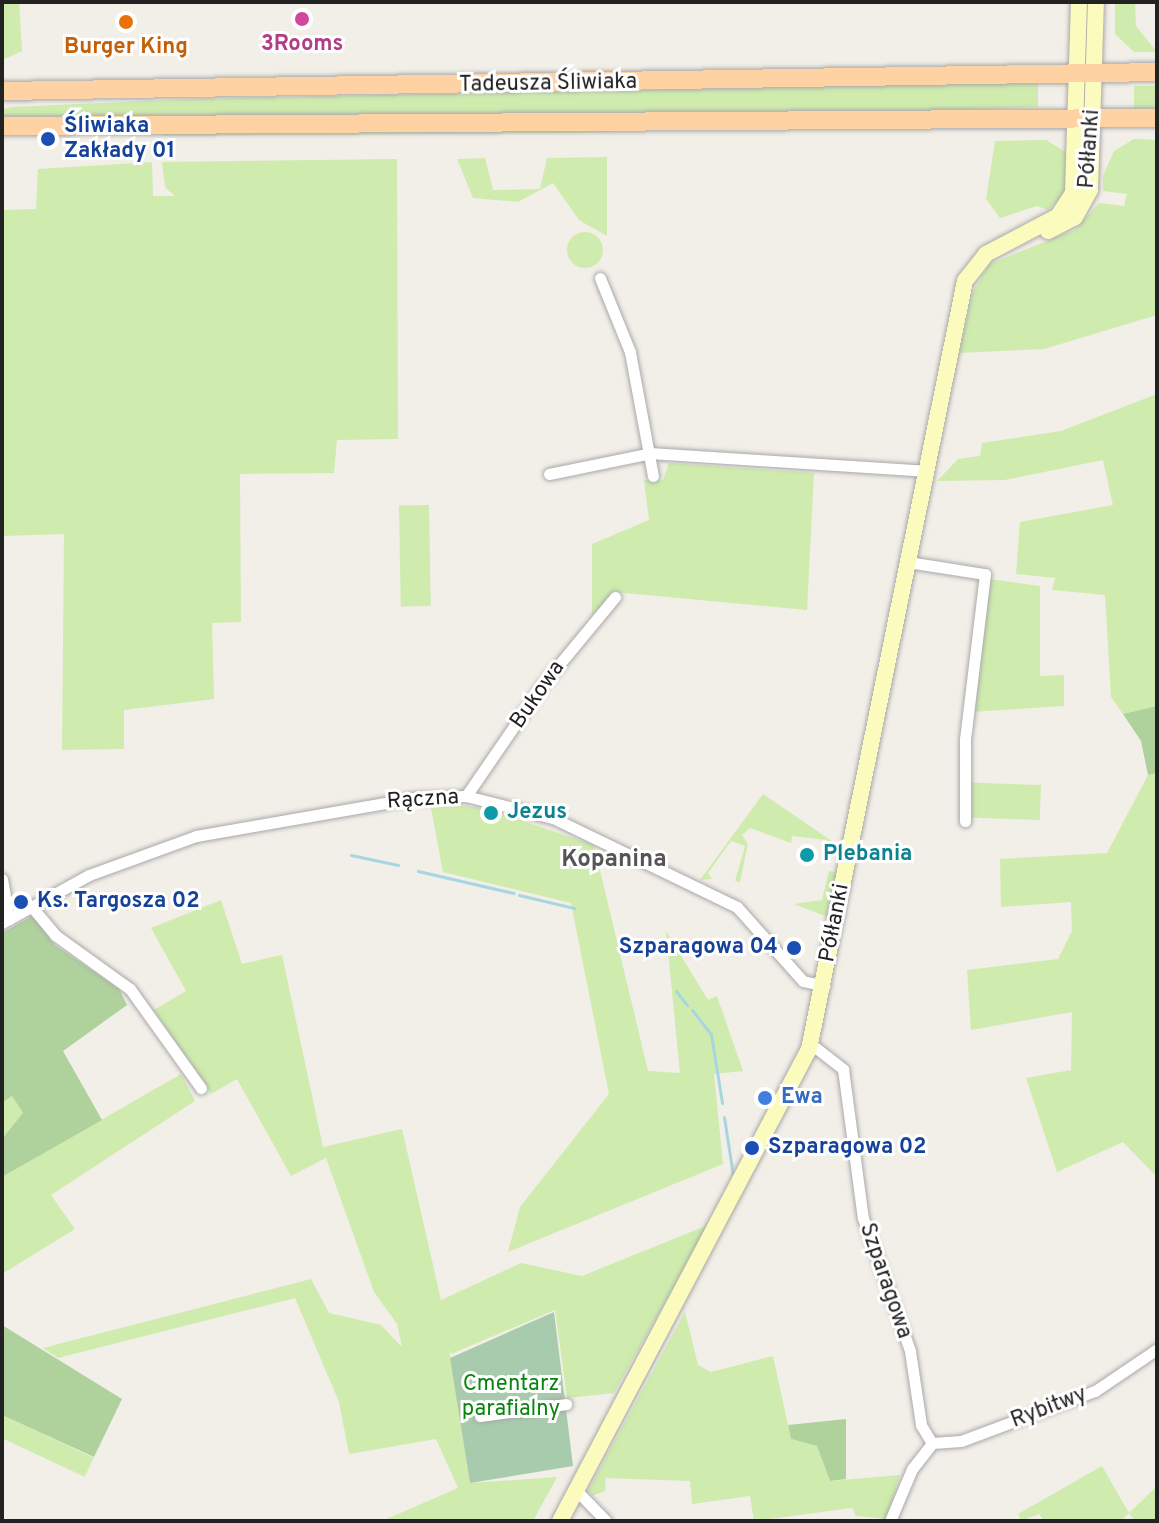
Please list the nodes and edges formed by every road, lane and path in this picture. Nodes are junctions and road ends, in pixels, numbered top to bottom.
1 (1079, 2) edge
2 (1096, 2) edge
3 (1086, 72) junction
4 (1157, 72) edge
5 (2, 91) edge
6 (1084, 118) junction
7 (1157, 118) edge
8 (2, 126) edge
9 (600, 278) dead end
10 (651, 453) junction
11 (927, 471) junction
12 (549, 474) dead end
13 (653, 476) dead end
14 (908, 562) junction
15 (615, 597) dead end
16 (466, 796) junction
17 (965, 821) dead end
18 (2, 879) edge
19 (31, 906) junction
20 (5, 921) edge
21 (824, 986) junction
22 (811, 1044) junction
23 (201, 1088) dead end
24 (1157, 1349) edge
25 (566, 1404) dead end
26 (480, 1416) dead end
27 (932, 1443) junction
28 (576, 1490) junction
29 (560, 1521) edge
30 (606, 1521) edge
31 (890, 1521) edge

1 - 3 street, Półłanki
2 - 3 street, Półłanki
3 - 4 main road, Tadeusza Śliwiaka
3 - 5 main road, Tadeusza Śliwiaka
3 - 6 street, Półłanki
6 - 7 main road, Tadeusza Śliwiaka
6 - 8 main road, Tadeusza Śliwiaka
6 - 11 street, Półłanki
9 - 10 street
10 - 11 street
10 - 12 street
10 - 13 street
11 - 14 street, Półłanki
14 - 17 street
14 - 21 street, Półłanki
15 - 16 street, Bukowa
16 - 19 street, Rączna
16 - 21 street, Rączna
18 - 20 street
19 - 20 street, Rączna
19 - 23 street
21 - 22 street, Półłanki
22 - 27 street, Szparagowa
22 - 28 street, Półłanki
24 - 27 street, Rybitwy
25 - 26 street
27 - 31 street
28 - 29 street, Półłanki
28 - 30 street

